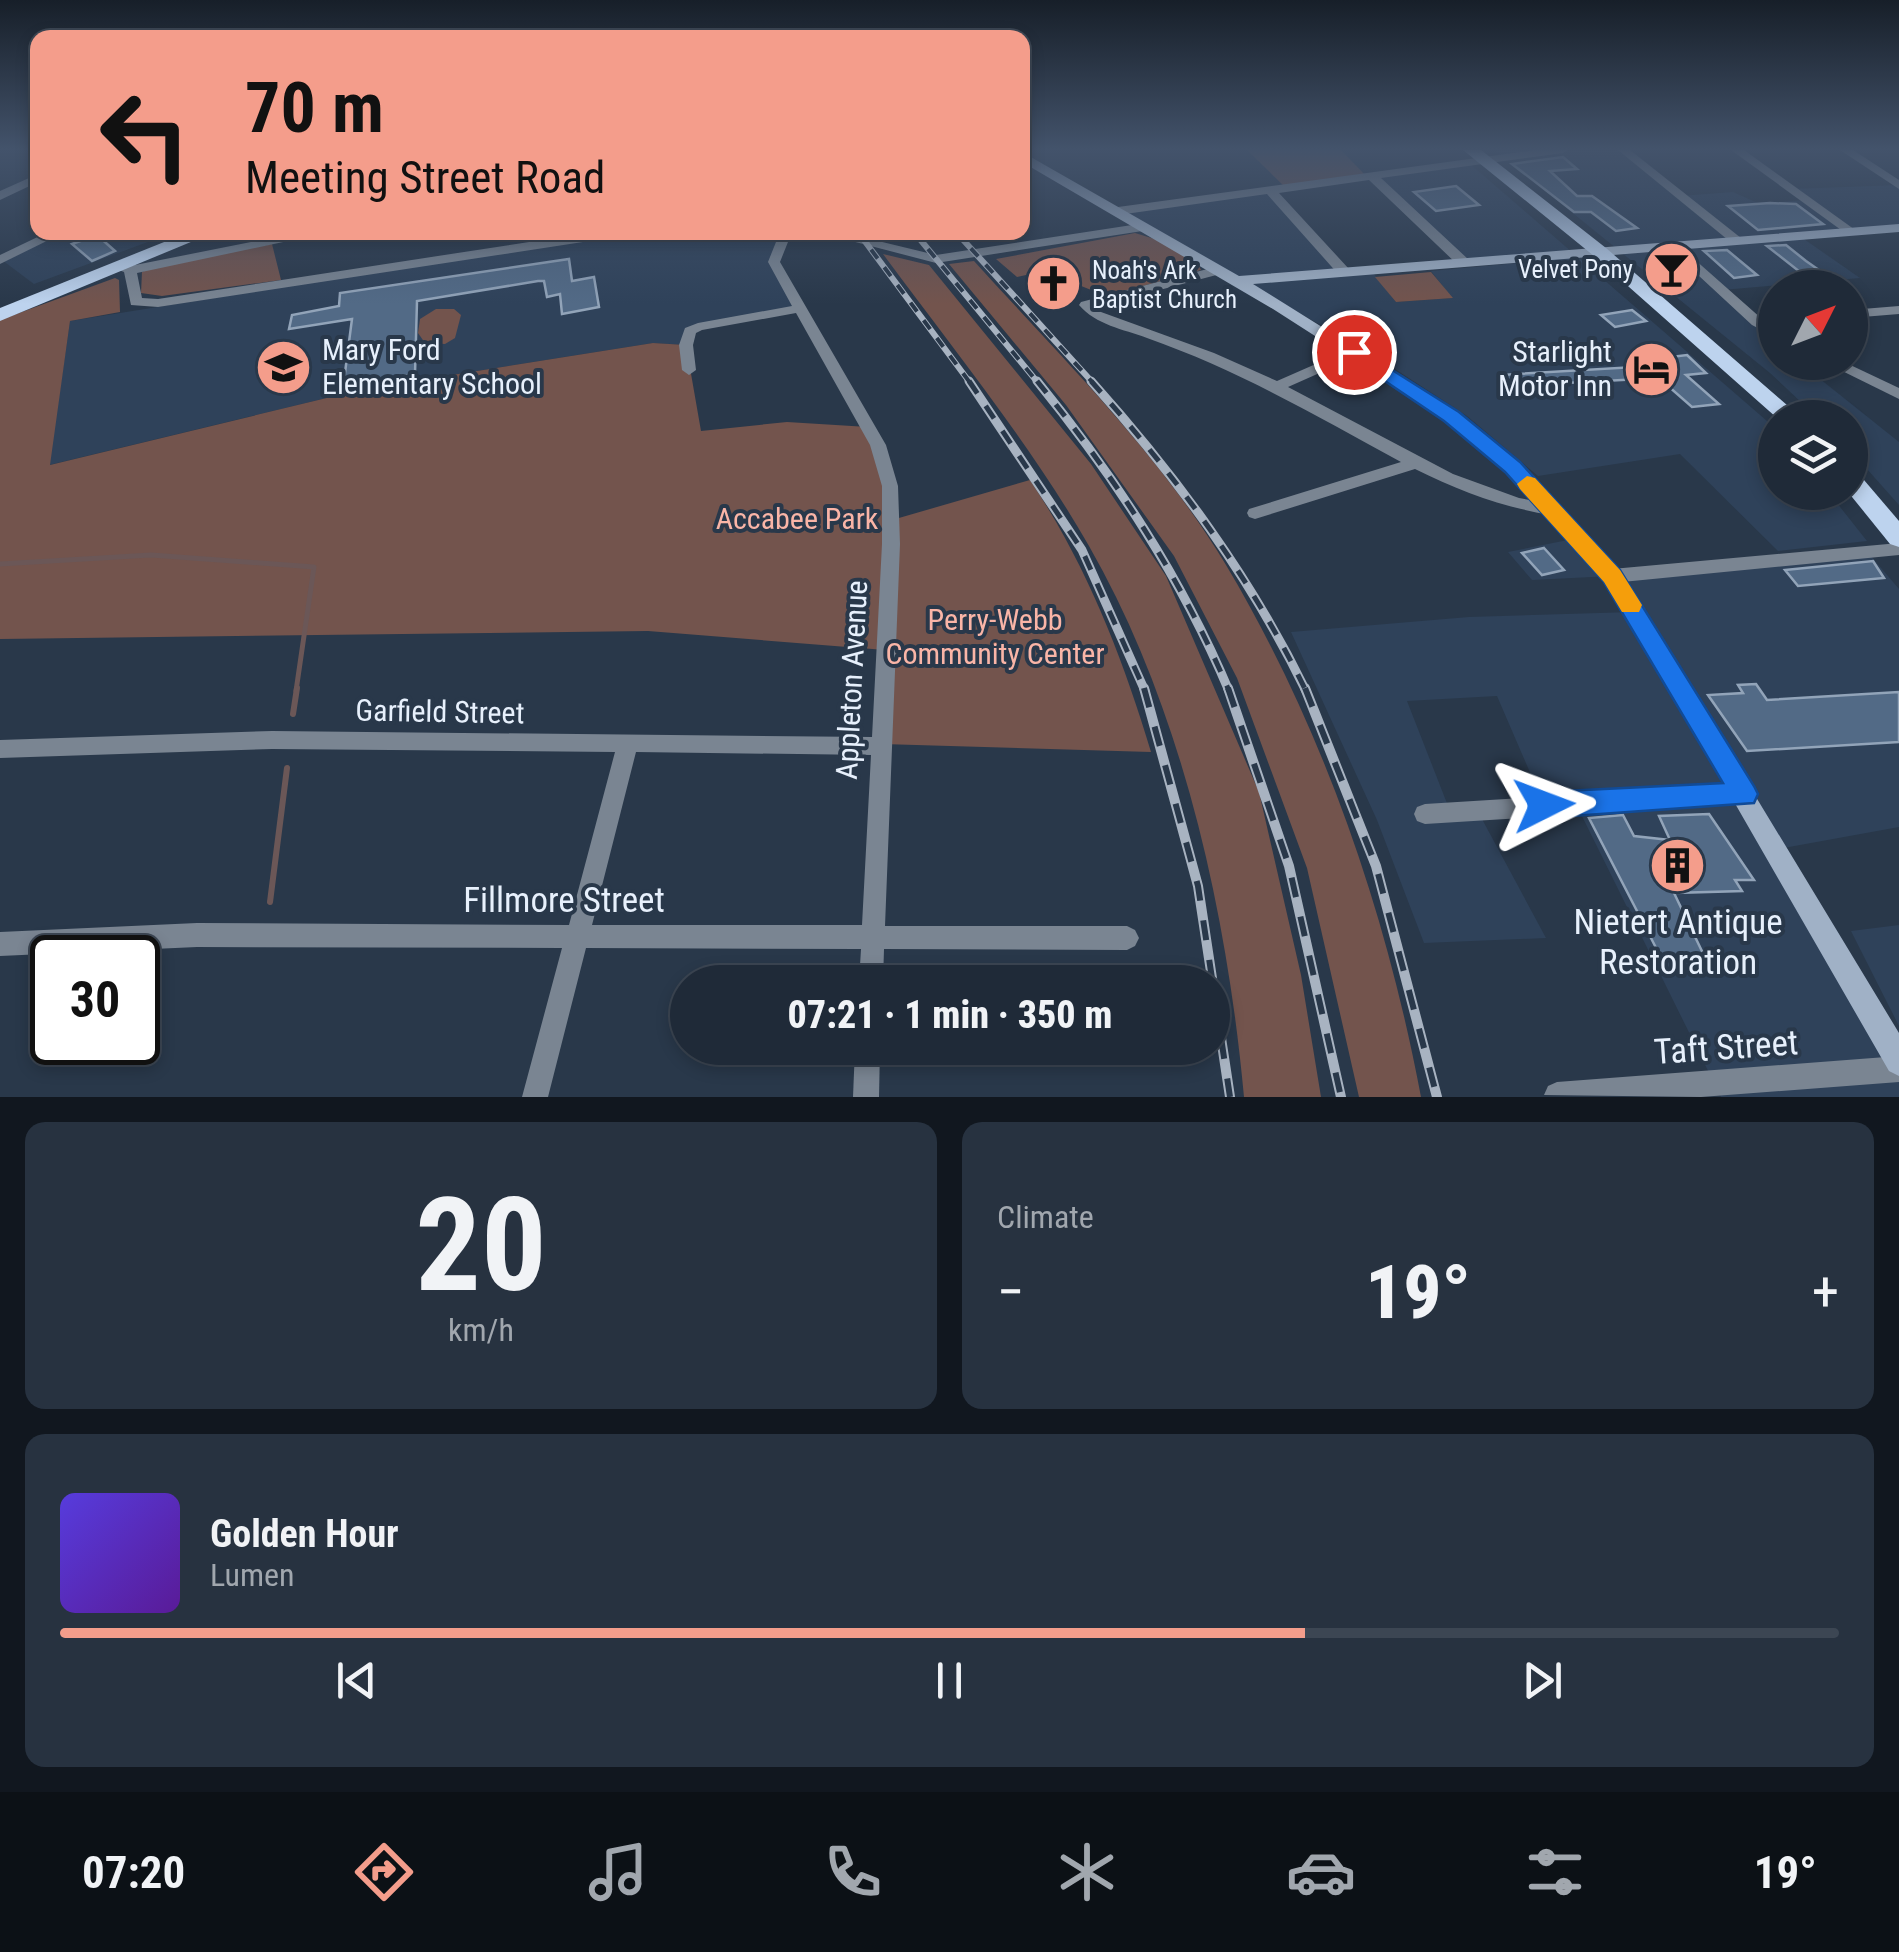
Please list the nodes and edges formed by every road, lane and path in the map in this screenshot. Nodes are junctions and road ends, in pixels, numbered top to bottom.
1 (1101, 201) edge
2 (1189, 201) edge
3 (1280, 201) edge
4 (1398, 201) edge
5 (1535, 201) edge
6 (1687, 201) edge
7 (1808, 201) edge
8 (1118, 211) junction
9 (1145, 227) junction
10 (1899, 228) edge
11 (1852, 232) junction
12 (42, 240) edge
13 (164, 240) edge
14 (188, 240) edge
15 (280, 240) edge
16 (570, 240) edge
17 (783, 240) edge
18 (857, 240) edge
19 (1737, 241) junction
20 (1676, 247) junction
21 (1600, 252) junction
22 (0, 260) edge
23 (1464, 263) junction
24 (124, 268) junction
25 (1344, 272) junction
26 (1228, 276) junction
27 (0, 304) edge
28 (798, 310) junction
29 (1899, 310) edge
30 (1868, 313) edge
31 (0, 315) edge
32 (1757, 322) edge
33 (1354, 352) junction
34 (689, 370) dead end
35 (1868, 379) edge
36 (1276, 386) junction
37 (1899, 394) edge
38 (1770, 400) edge
39 (1420, 462) junction
40 (1868, 501) edge
41 (1551, 509) junction
42 (1255, 512) dead end
43 (1899, 538) edge
44 (1899, 548) edge
45 (1612, 576) junction
46 (628, 744) junction
47 (880, 746) junction
48 (0, 749) edge
49 (1744, 794) junction
50 (1425, 814) dead end
51 (579, 935) junction
52 (873, 937) junction
53 (1127, 938) dead end
54 (0, 944) edge
55 (872, 965) edge
56 (1899, 1060) edge
57 (867, 1065) edge
58 (1899, 1070) edge
59 (1557, 1095) edge
60 (535, 1097) edge
61 (866, 1097) edge

1 - 8 street
2 - 8 street
3 - 25 street
4 - 23 street
5 - 21 main road
6 - 19 street
7 - 11 street
8 - 9 street
9 - 18 street
9 - 26 street
10 - 11 street
11 - 19 street
12 - 22 street
13 - 27 main road
14 - 24 main road
15 - 24 street
16 - 24 street
17 - 28 street, Appleton Avenue
19 - 20 street
20 - 21 street
20 - 32 street
21 - 23 street
21 - 38 main road
23 - 25 street
24 - 31 main road
25 - 26 street
26 - 33 street
26 - 36 street
28 - 34 street
28 - 47 street, Appleton Avenue
29 - 30 street
33 - 36 street
33 - 41 street
35 - 37 street
36 - 39 street
39 - 41 street
39 - 42 street
40 - 43 main road
41 - 45 street
44 - 45 street
45 - 49 street
46 - 47 street, Garfield Street
46 - 48 street, Garfield Street
46 - 51 street
47 - 52 street, Appleton Avenue
49 - 50 street
49 - 56 street
51 - 52 street, Fillmore Street
51 - 54 street, Fillmore Street
51 - 60 street
52 - 53 street, Fillmore Street
52 - 55 street, Appleton Avenue
57 - 61 street
58 - 59 street, Taft Street

